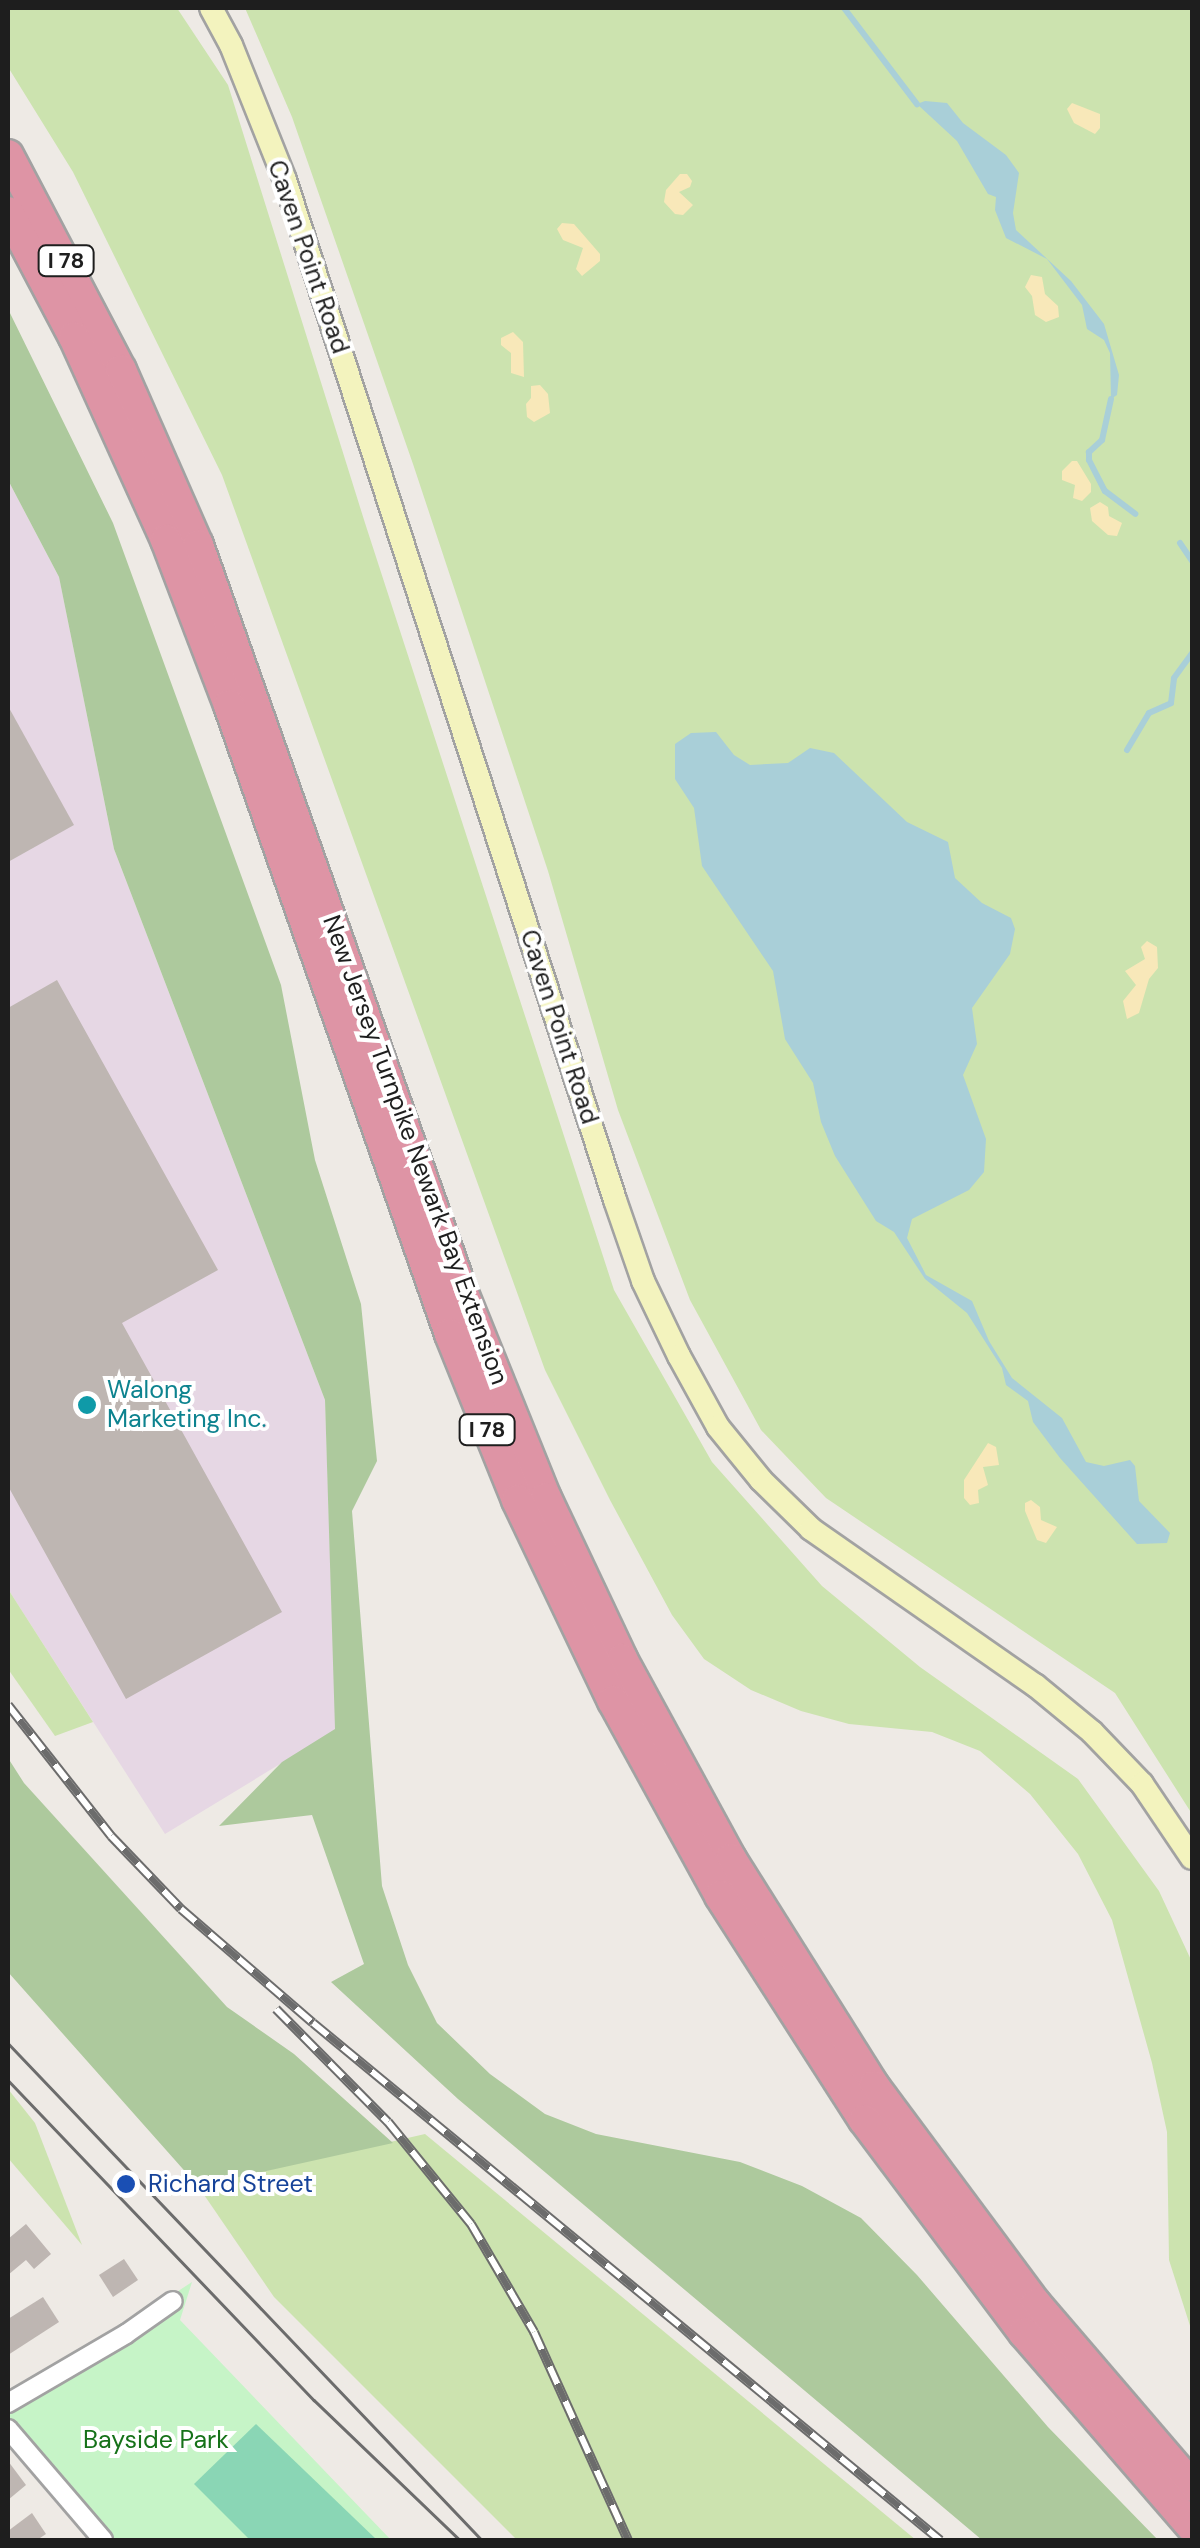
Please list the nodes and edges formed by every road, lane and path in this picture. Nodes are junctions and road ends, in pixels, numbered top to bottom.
1 (212, 8) edge
2 (8, 155) edge
3 (8, 212) edge
4 (1192, 1858) edge
5 (173, 2301) dead end
6 (8, 2403) edge
7 (8, 2429) edge
8 (1192, 2486) edge
9 (1192, 2527) edge
10 (103, 2540) edge

1 - 4 street, Caven Point Road
2 - 8 highway, New Jersey Turnpike Newark Bay Extension / I 78
3 - 9 highway, New Jersey Turnpike Newark Bay Extension / I 78
5 - 6 street
7 - 10 street

